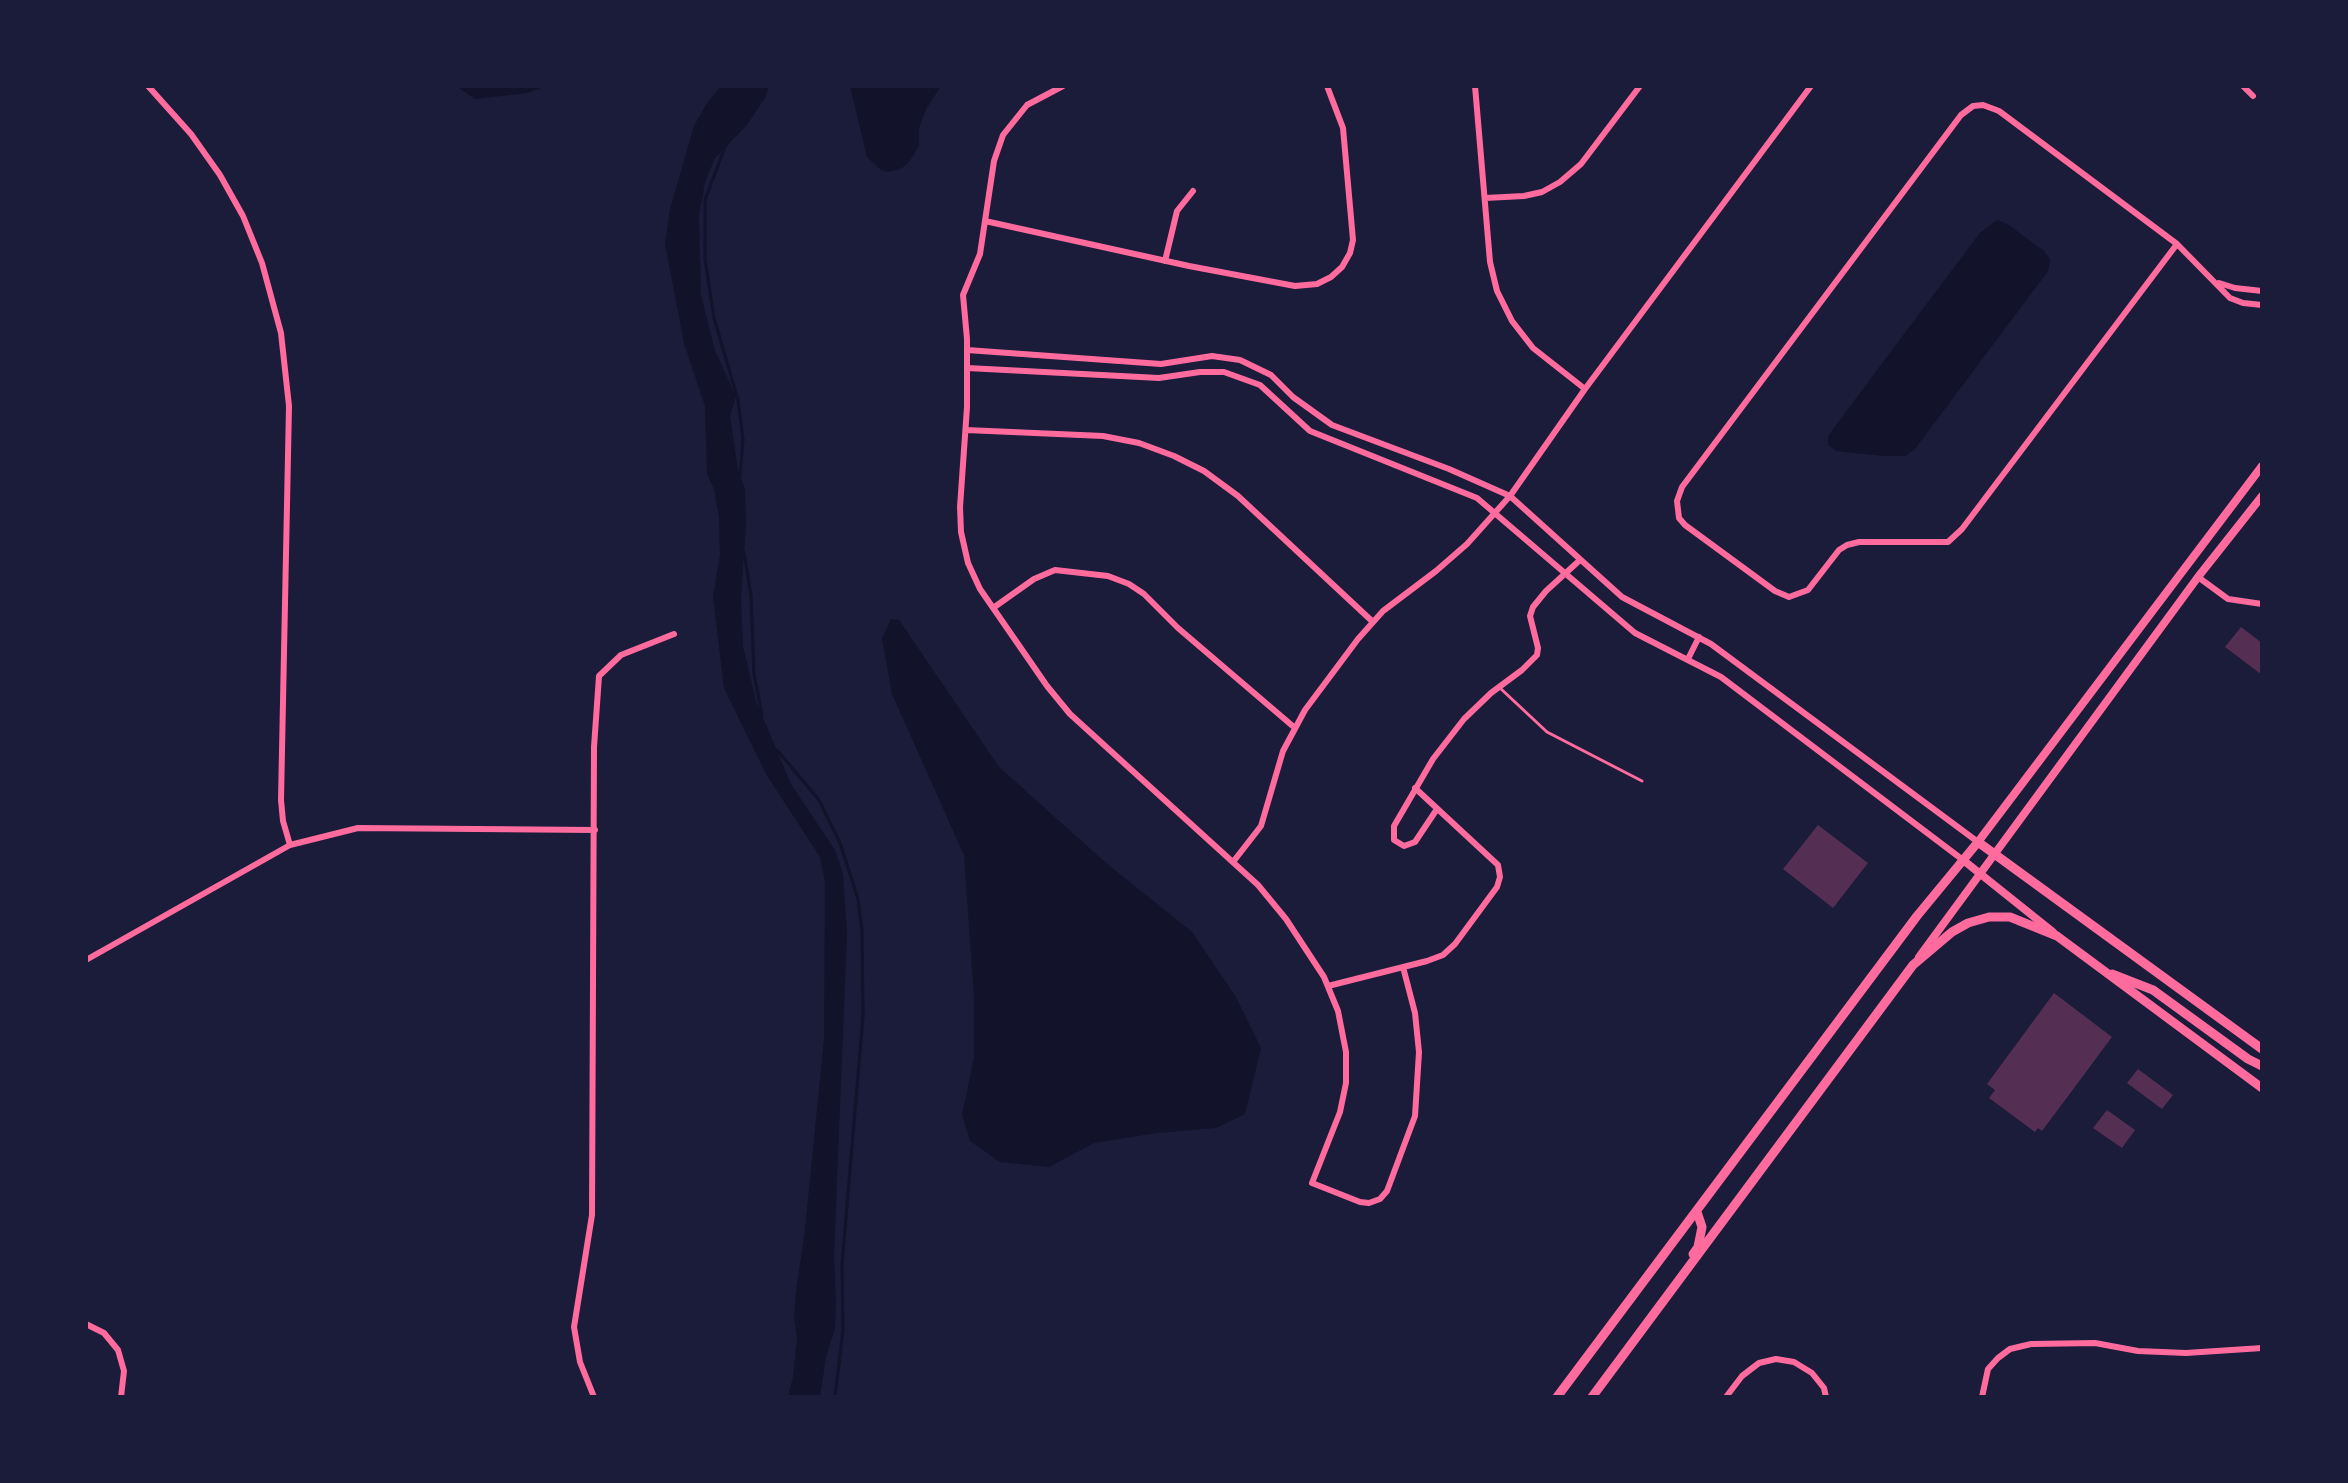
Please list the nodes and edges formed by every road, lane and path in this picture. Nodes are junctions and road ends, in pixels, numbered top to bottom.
1 (148, 86) edge
2 (1063, 86) edge
3 (1327, 86) edge
4 (1475, 86) edge
5 (1811, 86) edge
6 (2243, 86) edge
7 (1638, 87) edge
8 (2253, 96) dead end
9 (1193, 191) dead end
10 (1485, 198) junction
11 (985, 221) junction
12 (2177, 244) junction
13 (1165, 261) junction
14 (2216, 282) junction
15 (2262, 291) edge
16 (2262, 305) edge
17 (967, 350) junction
18 (967, 368) junction
19 (1585, 389) junction
20 (966, 430) junction
21 (2262, 466) edge
22 (1510, 496) junction
23 (2262, 496) edge
24 (1496, 513) junction
25 (2202, 544) junction
26 (1580, 560) junction
27 (1566, 573) junction
28 (2198, 577) junction
29 (2163, 596) junction
30 (2262, 604) edge
31 (993, 608) junction
32 (1373, 622) junction
33 (2163, 625) junction
34 (674, 634) dead end
35 (1699, 637) junction
36 (1688, 659) junction
37 (1499, 687) junction
38 (1295, 728) junction
39 (1642, 781) dead end
40 (1415, 788) junction
41 (1437, 809) junction
42 (595, 830) junction
43 (1978, 842) junction
44 (290, 845) junction
45 (1995, 854) junction
46 (1963, 860) junction
47 (1233, 862) junction
48 (1981, 874) junction
49 (2057, 936) junction
50 (86, 960) edge
51 (1913, 965) junction
52 (1403, 967) junction
53 (2102, 970) junction
54 (1328, 986) junction
55 (2262, 1049) edge
56 (2262, 1066) edge
57 (2262, 1088) edge
58 (1697, 1212) junction
59 (1656, 1308) junction
60 (86, 1324) edge
61 (2262, 1348) edge
62 (121, 1397) edge
63 (594, 1397) edge
64 (1557, 1397) edge
65 (1592, 1397) edge
66 (1726, 1397) edge
67 (1826, 1397) edge
68 (1982, 1397) edge

1 - 44 street
2 - 11 street
3 - 13 street
4 - 10 street
5 - 19 street
6 - 8 street
7 - 10 street
9 - 13 street
10 - 19 street
11 - 13 street
11 - 17 street
12 - 12 street
12 - 14 street
14 - 15 street
14 - 16 street
17 - 18 street
17 - 22 street
18 - 20 street
18 - 24 street
19 - 22 street
20 - 31 street
20 - 32 street
21 - 25 main road
22 - 24 street
22 - 26 street
23 - 28 main road
24 - 27 street
24 - 32 street
25 - 28 main road
25 - 29 main road
26 - 27 street
26 - 35 street
27 - 36 street
27 - 37 street
28 - 30 street
28 - 33 main road
29 - 33 main road
29 - 43 main road
31 - 38 street
31 - 47 street
32 - 38 street
33 - 45 main road
34 - 42 street
35 - 36 street
35 - 43 street
36 - 46 street
37 - 39 lane
37 - 40 street
38 - 47 street
40 - 41 street
40 - 41 street
41 - 52 street
42 - 44 street
42 - 63 street
43 - 45 main road
43 - 46 main road
44 - 50 street
45 - 48 main road
45 - 55 main road
46 - 48 main road
46 - 58 main road
47 - 54 street
48 - 49 main road
48 - 51 main road
49 - 51 main road
49 - 53 main road
51 - 59 main road
52 - 54 street
52 - 54 street
53 - 56 main road
53 - 57 main road
58 - 59 main road
58 - 64 main road
59 - 65 main road
60 - 62 street
61 - 68 street
66 - 67 street

